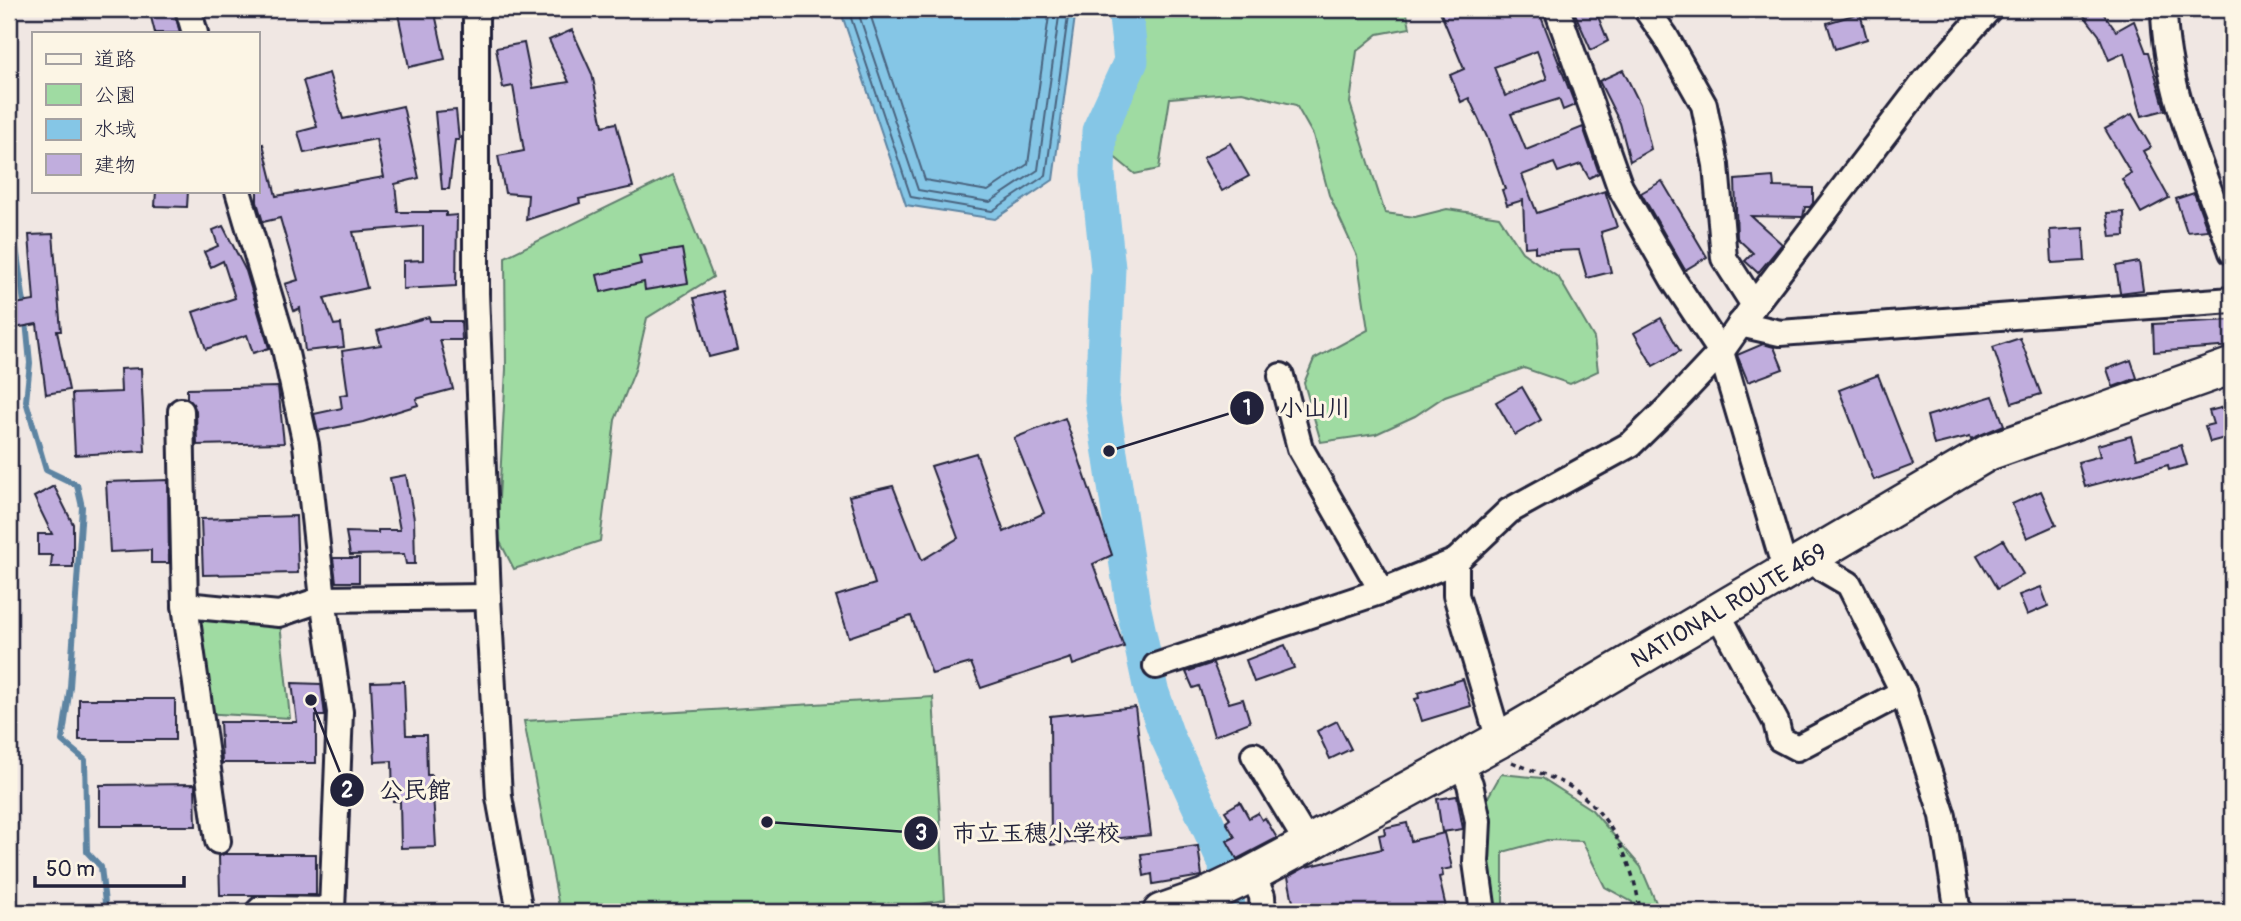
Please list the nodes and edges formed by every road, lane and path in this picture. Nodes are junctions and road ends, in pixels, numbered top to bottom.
1 (188, 9) edge
2 (476, 9) edge
3 (1557, 9) edge
4 (1646, 9) edge
5 (1989, 9) edge
6 (2164, 9) edge
7 (195, 32) edge
8 (238, 192) edge
9 (2232, 252) edge
10 (2232, 300) edge
11 (1747, 314) junction
12 (1721, 352) junction
13 (2232, 366) edge
14 (1281, 376) dead end
15 (181, 411) dead end
16 (1456, 561) junction
17 (1796, 565) junction
18 (1382, 591) junction
19 (488, 597) junction
20 (323, 599) junction
21 (185, 605) junction
22 (1717, 612) junction
23 (1156, 666) dead end
24 (1903, 692) junction
25 (1481, 750) junction
26 (1254, 755) dead end
27 (218, 841) dead end
28 (1308, 844) junction
29 (1235, 883) junction
30 (1954, 910) edge
31 (258, 912) edge
32 (520, 912) edge
33 (1161, 912) edge
34 (1263, 912) edge
35 (1483, 912) edge
36 (1640, 912) edge

1 - 7 street
2 - 19 street
3 - 12 street
4 - 11 street
5 - 11 street
6 - 9 street
8 - 20 street
10 - 11 street
11 - 12 street
12 - 16 street
12 - 17 street
13 - 17 highway, NATIONAL ROUTE 469
14 - 18 street
15 - 21 street
16 - 18 street
16 - 25 street
17 - 22 highway, NATIONAL ROUTE 469
17 - 24 street
18 - 23 street
19 - 20 street
19 - 32 street
20 - 21 street
20 - 31 street
21 - 27 street
22 - 24 street
22 - 25 highway, NATIONAL ROUTE 469
24 - 30 street
25 - 28 highway, NATIONAL ROUTE 469
25 - 35 street
25 - 36 path
26 - 28 street
28 - 29 highway, NATIONAL ROUTE 469
29 - 33 highway
29 - 34 street

